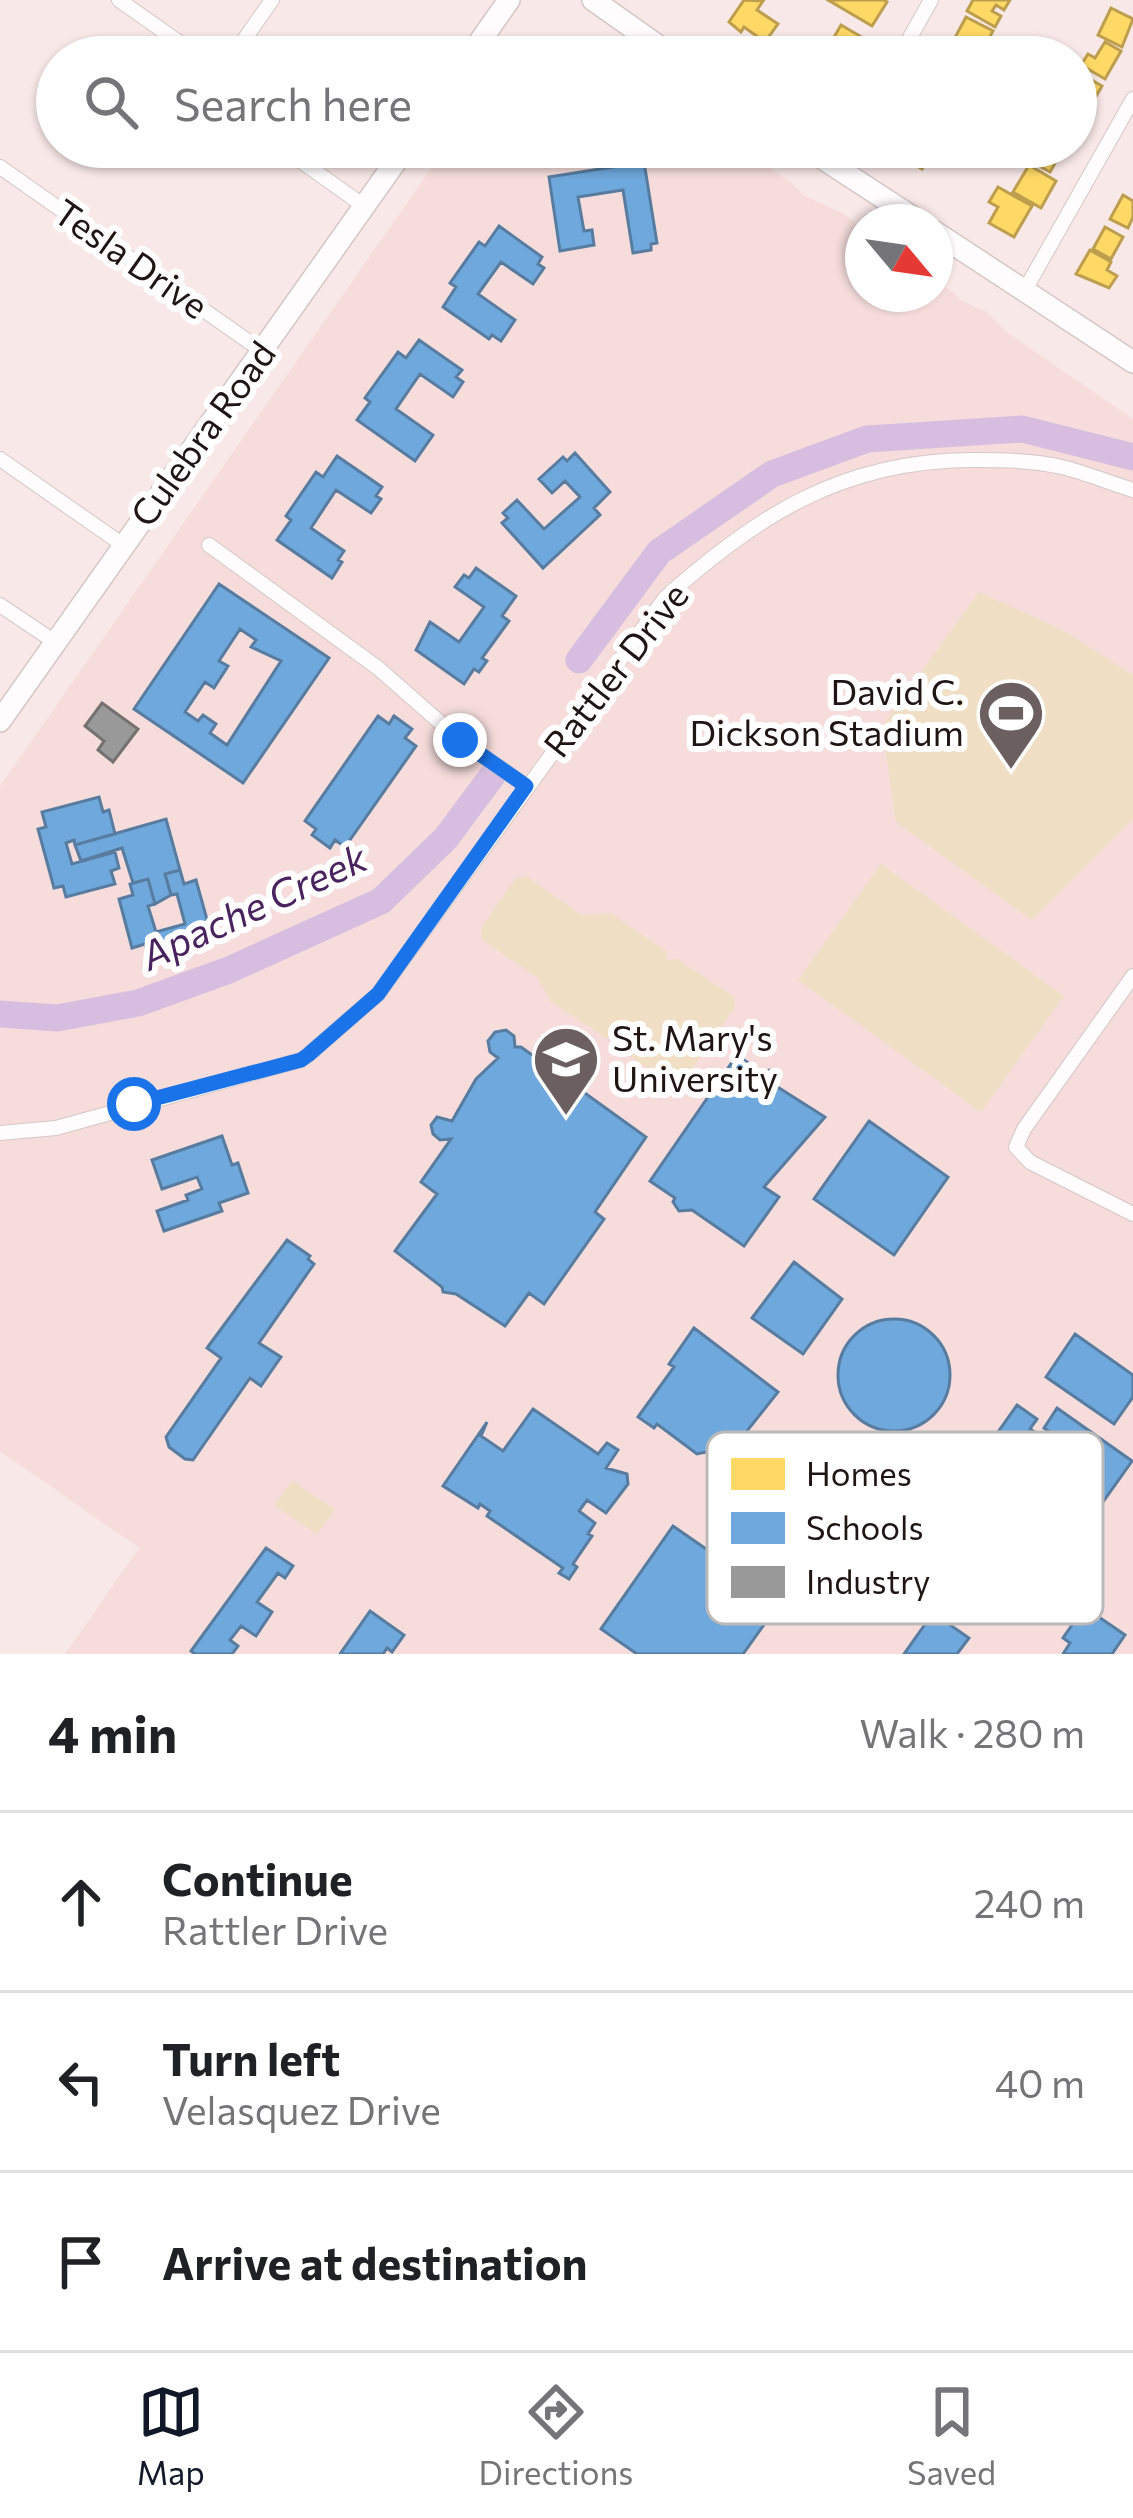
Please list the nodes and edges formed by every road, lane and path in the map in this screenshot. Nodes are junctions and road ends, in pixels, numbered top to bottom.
1 (119, 0) edge
2 (272, 0) edge
3 (509, 0) edge
4 (593, 0) edge
5 (931, 0) edge
6 (170, 36) edge
7 (247, 36) edge
8 (484, 36) edge
9 (644, 36) edge
10 (911, 36) edge
11 (1133, 99) edge
12 (1097, 163) edge
13 (0, 167) edge
14 (310, 168) edge
15 (391, 168) edge
16 (836, 168) edge
17 (1094, 168) edge
18 (892, 204) edge
19 (364, 206) junction
20 (953, 244) edge
21 (1025, 290) junction
22 (262, 350) junction
23 (1133, 362) edge
24 (0, 458) edge
25 (1133, 490) edge
26 (123, 545) junction
27 (209, 545) dead end
28 (0, 605) edge
29 (55, 642) junction
30 (0, 721) edge
31 (526, 786) junction
32 (1133, 976) edge
33 (0, 1133) edge
34 (1133, 1214) edge

1 - 6 street
2 - 7 street
3 - 8 main road
4 - 9 main road
5 - 10 street
11 - 12 street
13 - 22 street, Tesla Drive
14 - 19 street
15 - 19 main road, Culebra Road
16 - 18 main road
17 - 21 street
19 - 22 main road, Culebra Road
20 - 21 main road
21 - 23 main road
22 - 26 main road, Culebra Road
24 - 26 street
25 - 31 street, Rattler Drive
26 - 29 main road, Culebra Road
27 - 31 street
28 - 29 street
29 - 30 main road, Culebra Road
31 - 33 street, Rattler Drive
32 - 34 street

